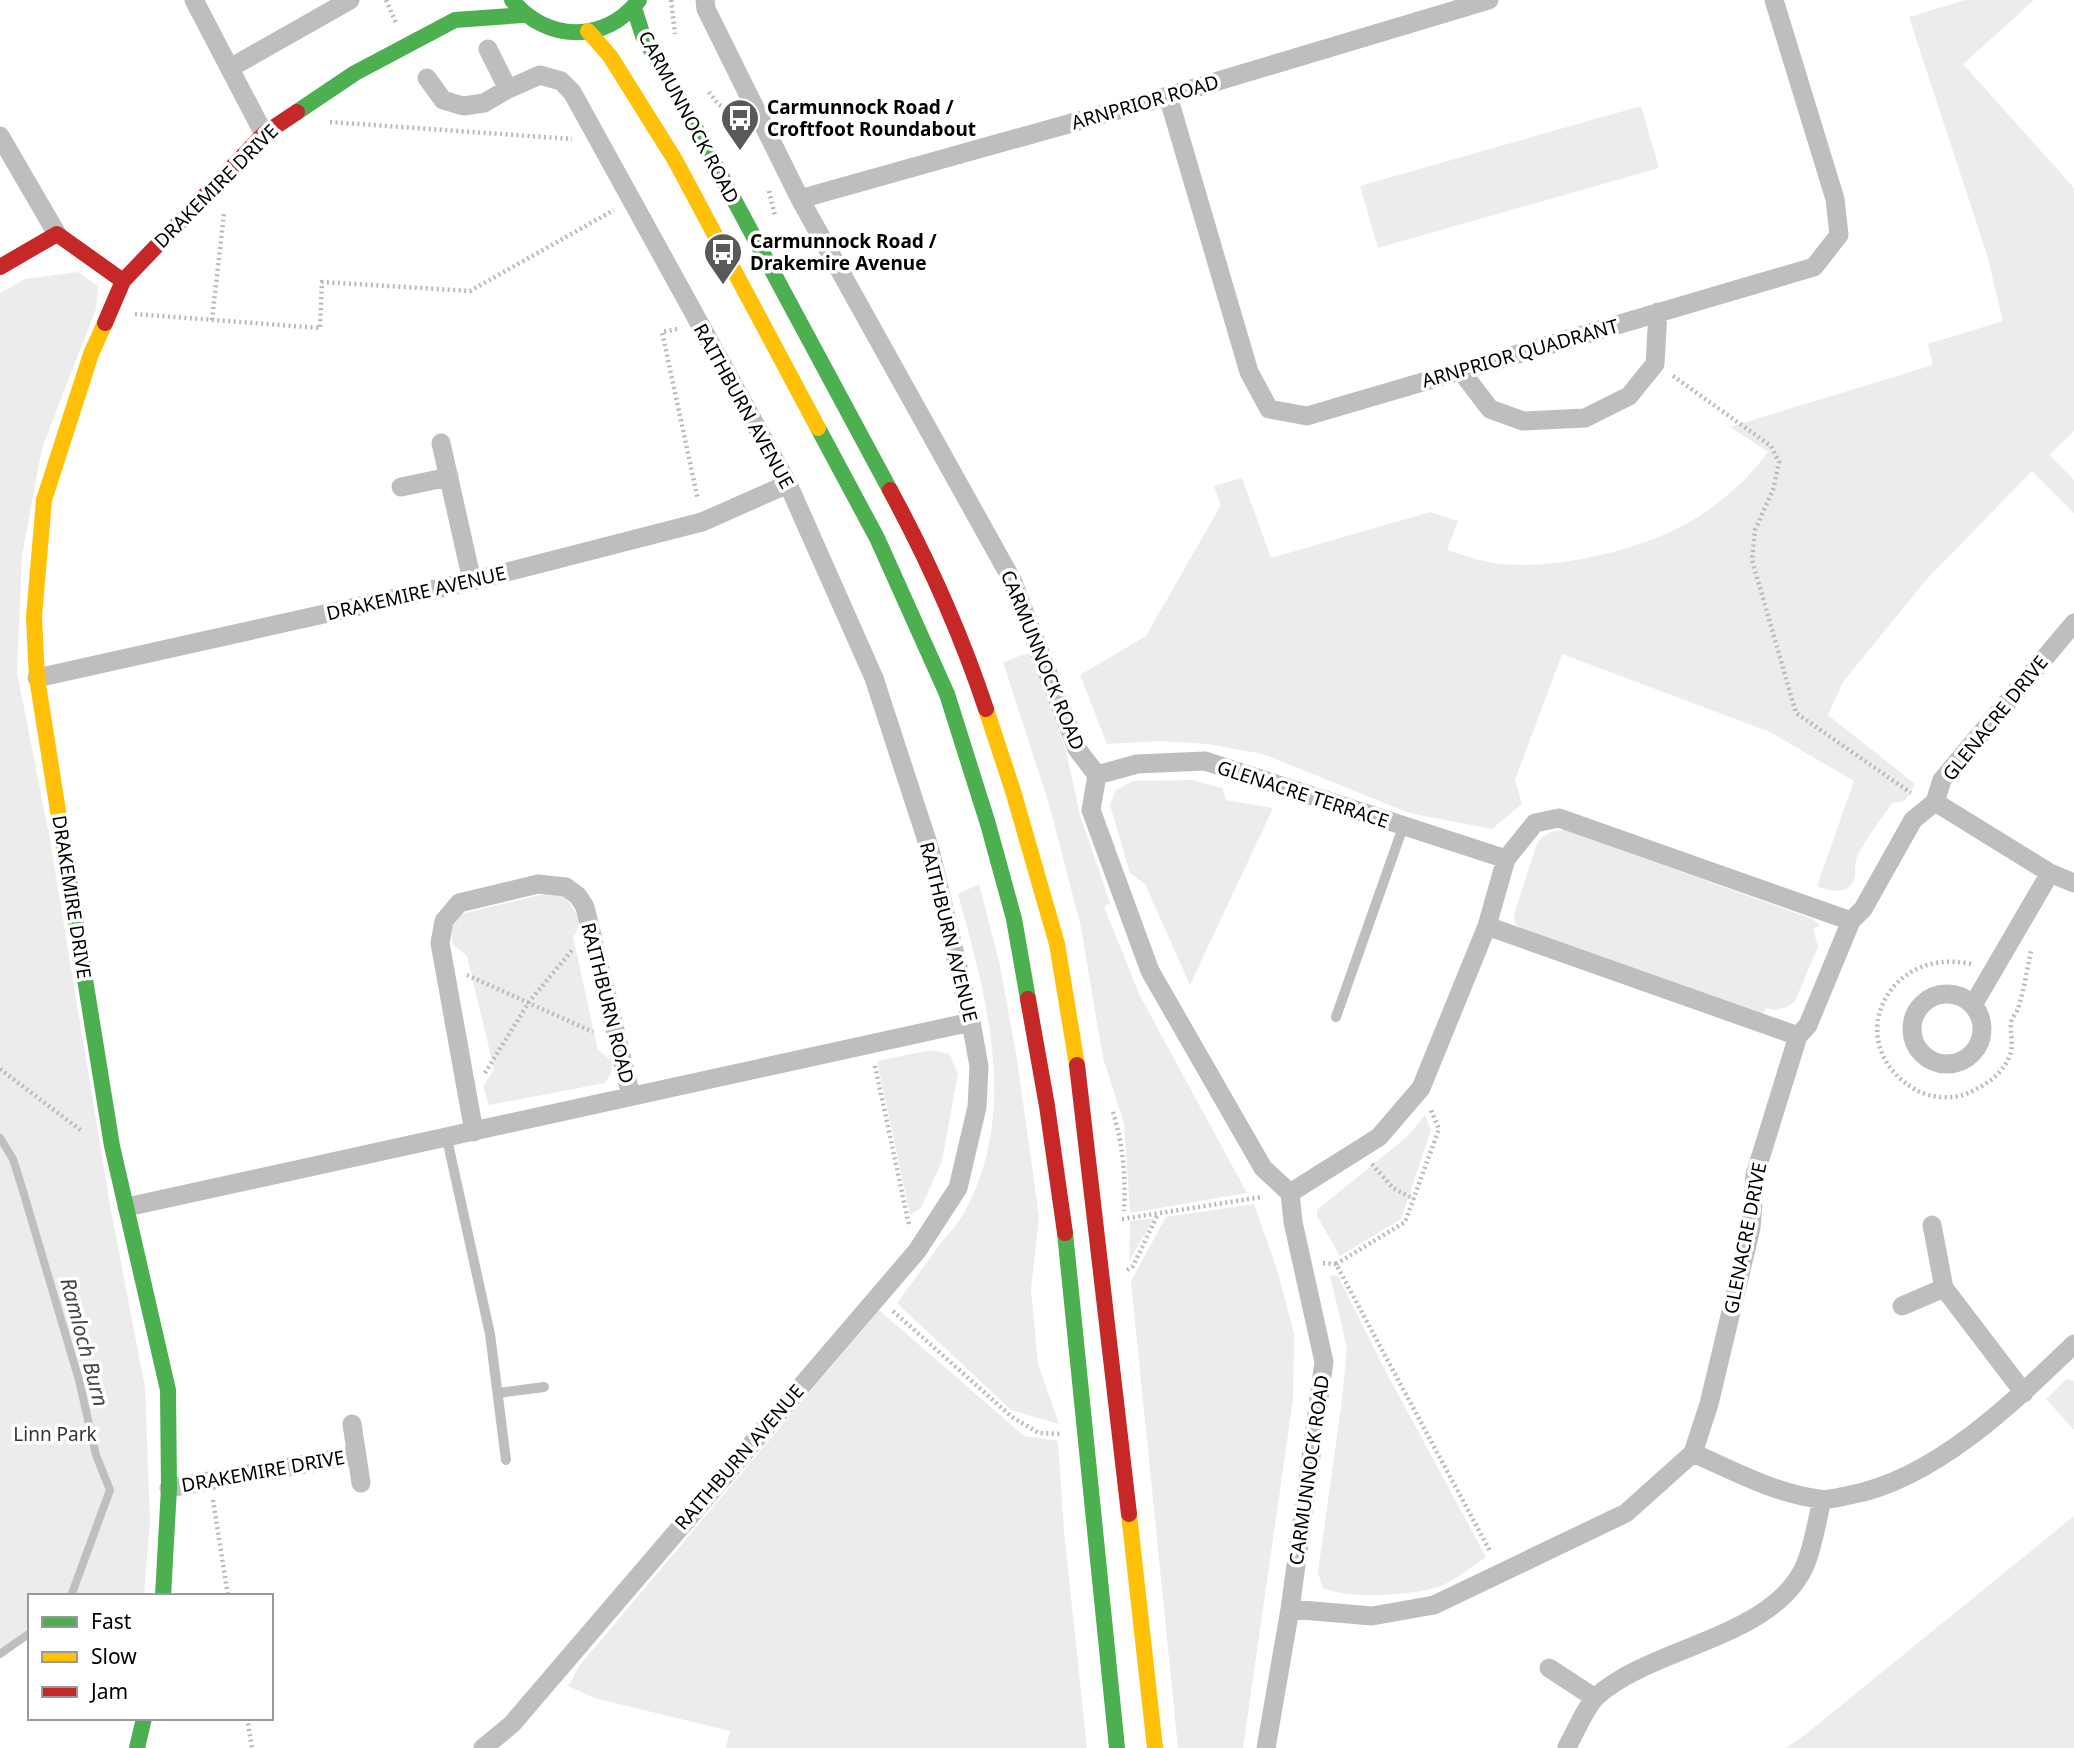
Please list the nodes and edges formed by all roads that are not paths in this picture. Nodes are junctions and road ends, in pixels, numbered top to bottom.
1 (194, 0) edge
2 (349, 0) edge
3 (469, 0) edge
4 (512, 0) edge
5 (705, 0) edge
6 (1489, 0) edge
7 (1773, 0) edge
8 (637, 4) edge
9 (1429, 8) edge
10 (523, 15) junction
11 (455, 20) junction
12 (588, 31) junction
13 (488, 48) dead end
14 (230, 68) junction
15 (427, 78) dead end
16 (508, 89) junction
17 (1168, 96) junction
18 (264, 134) junction
19 (0, 136) edge
20 (800, 199) junction
21 (57, 234) junction
22 (0, 267) edge
23 (123, 281) junction
24 (1658, 312) junction
25 (1461, 370) junction
26 (441, 443) dead end
27 (449, 477) junction
28 (788, 484) junction
29 (401, 487) dead end
30 (472, 581) junction
31 (2074, 623) edge
32 (37, 678) junction
33 (1097, 775) junction
34 (1935, 802) junction
35 (1403, 827) junction
36 (1506, 859) junction
37 (2050, 873) junction
38 (2074, 883) edge
39 (1852, 921) junction
40 (1487, 926) junction
41 (1973, 1005) dead end
42 (1336, 1017) dead end
43 (971, 1022) junction
44 (1798, 1036) junction
45 (631, 1096) junction
46 (474, 1132) junction
47 (447, 1139) junction
48 (1290, 1193) junction
49 (127, 1207) junction
50 (1932, 1225) dead end
51 (1944, 1288) junction
52 (1902, 1306) dead end
53 (2074, 1344) edge
54 (544, 1387) dead end
55 (498, 1393) junction
56 (2024, 1393) junction
57 (352, 1424) dead end
58 (1693, 1453) junction
59 (357, 1455) junction
60 (506, 1460) dead end
61 (361, 1483) dead end
62 (169, 1488) junction
63 (1822, 1500) junction
64 (163, 1594) edge
65 (1290, 1609) junction
66 (1549, 1668) dead end
67 (1595, 1698) junction
68 (144, 1720) edge
69 (1567, 1747) edge
70 (137, 1748) edge
71 (483, 1748) edge
72 (1117, 1748) edge
73 (1155, 1748) edge
74 (1266, 1748) edge

1 - 14 street
2 - 14 street
3 - 11 main road, DRAKEMIRE DRIVE
4 - 10 main road
5 - 20 street, CARMUNNOCK ROAD
6 - 9 street, ARNPRIOR ROAD
7 - 24 street, ARNPRIOR QUADRANT
8 - 12 main road
8 - 73 main road, CARMUNNOCK ROAD
9 - 17 street, ARNPRIOR ROAD
10 - 11 main road, DRAKEMIRE DRIVE
10 - 12 main road
11 - 18 main road, DRAKEMIRE DRIVE
12 - 72 main road, CARMUNNOCK ROAD
13 - 16 street
14 - 18 street
15 - 16 street, RAITHBURN AVENUE
16 - 28 street, RAITHBURN AVENUE
17 - 20 street, ARNPRIOR ROAD
17 - 25 street, ARNPRIOR QUADRANT
18 - 23 main road, DRAKEMIRE DRIVE
19 - 21 street
20 - 33 street, CARMUNNOCK ROAD
21 - 22 main road
21 - 23 main road
23 - 32 main road, DRAKEMIRE DRIVE
24 - 25 street, ARNPRIOR QUADRANT
24 - 25 street
26 - 27 street
27 - 29 street
27 - 30 street
28 - 30 street, DRAKEMIRE AVENUE
28 - 43 street, RAITHBURN AVENUE
30 - 32 street, DRAKEMIRE AVENUE
31 - 34 street, GLENACRE DRIVE
32 - 49 main road, DRAKEMIRE DRIVE
33 - 35 street, GLENACRE TERRACE
33 - 48 street
34 - 37 street
34 - 39 street, GLENACRE DRIVE
35 - 36 street, GLENACRE TERRACE
35 - 42 lane
36 - 39 street
36 - 40 street
37 - 38 street
37 - 41 street
39 - 44 street, GLENACRE DRIVE
40 - 44 street
40 - 48 street
43 - 45 street, RAITHBURN ROAD
43 - 71 street, RAITHBURN AVENUE
44 - 58 street, GLENACRE DRIVE
45 - 46 street, RAITHBURN ROAD
45 - 46 street, RAITHBURN ROAD
46 - 47 street, RAITHBURN ROAD
47 - 49 street, RAITHBURN ROAD
47 - 55 lane
48 - 65 street, CARMUNNOCK ROAD
49 - 62 main road, DRAKEMIRE DRIVE
50 - 51 street
51 - 52 street
51 - 56 street
53 - 56 street
54 - 55 lane
55 - 60 lane
56 - 63 street
57 - 59 street, DRAKEMIRE DRIVE
58 - 63 street
58 - 65 street
59 - 61 street, DRAKEMIRE DRIVE
59 - 62 street, DRAKEMIRE DRIVE
62 - 64 main road, DRAKEMIRE DRIVE
63 - 67 street
65 - 74 street, CARMUNNOCK ROAD
66 - 67 street
67 - 69 street
68 - 70 main road

